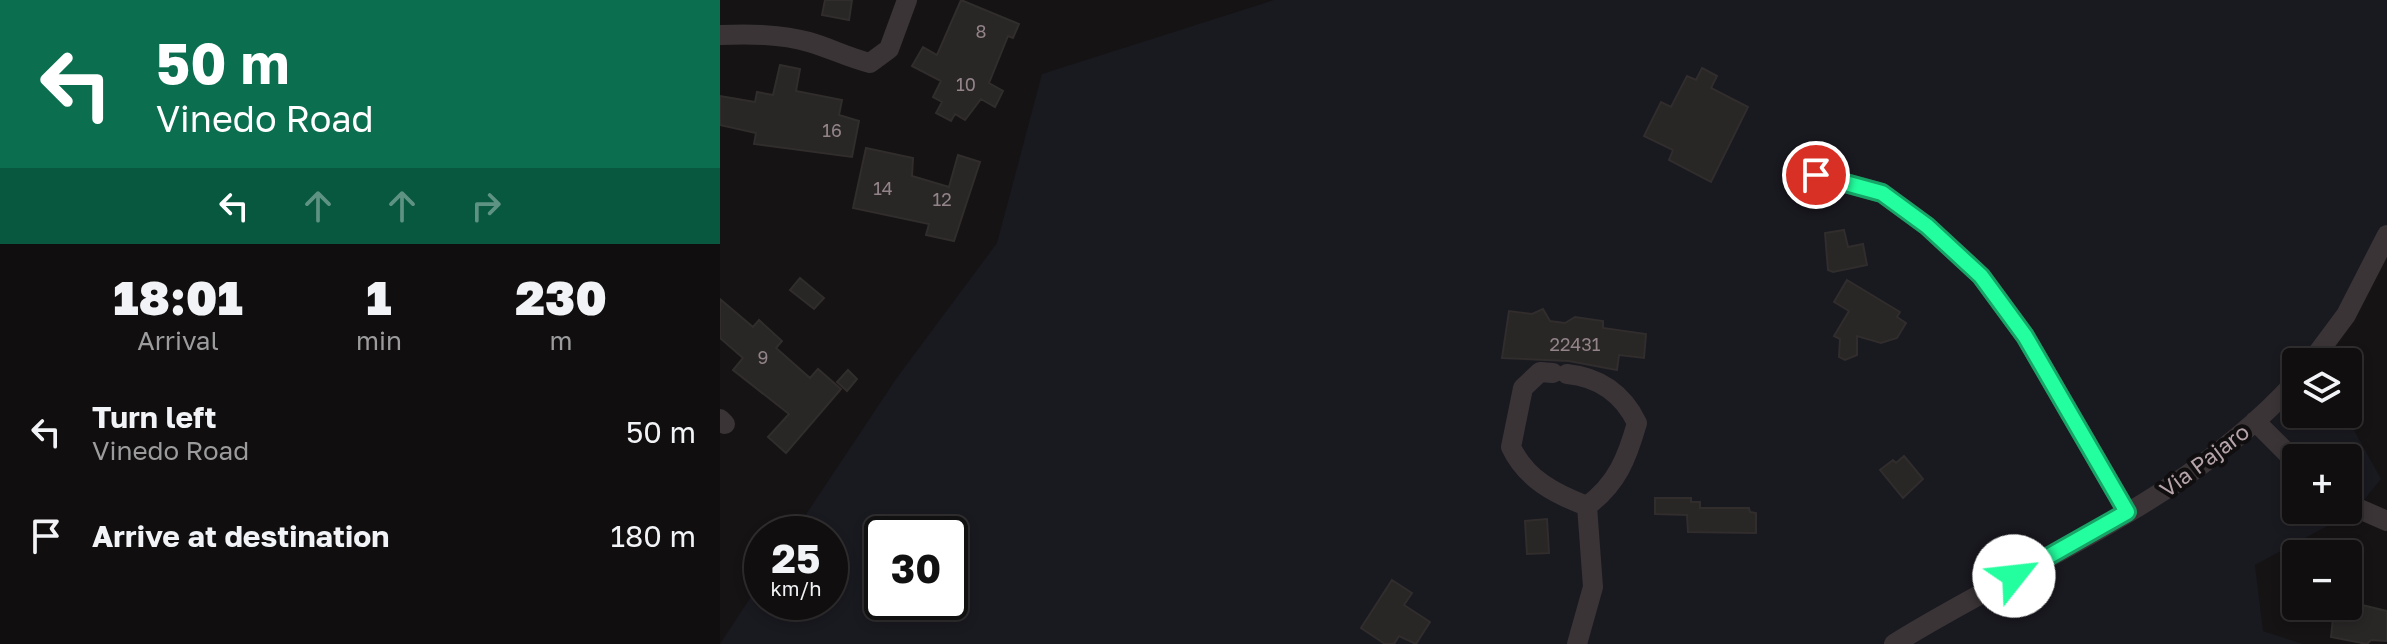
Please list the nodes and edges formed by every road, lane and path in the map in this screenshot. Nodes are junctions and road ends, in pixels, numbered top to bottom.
1 (907, 0) edge
2 (720, 35) edge
3 (1816, 175) dead end
4 (2387, 235) edge
5 (2321, 348) edge
6 (2282, 395) edge
7 (2255, 421) junction
8 (2282, 448) edge
9 (1587, 506) junction
10 (2362, 510) edge
11 (2127, 512) junction
12 (2387, 521) edge
13 (1577, 644) edge
14 (1894, 644) edge

1 - 2 street
3 - 11 street
4 - 5 street
6 - 7 street, Via Pajaro
7 - 8 street
7 - 11 street, Via Pajaro
9 - 9 street
9 - 13 street
10 - 12 street
11 - 14 street, Via Pajaro

